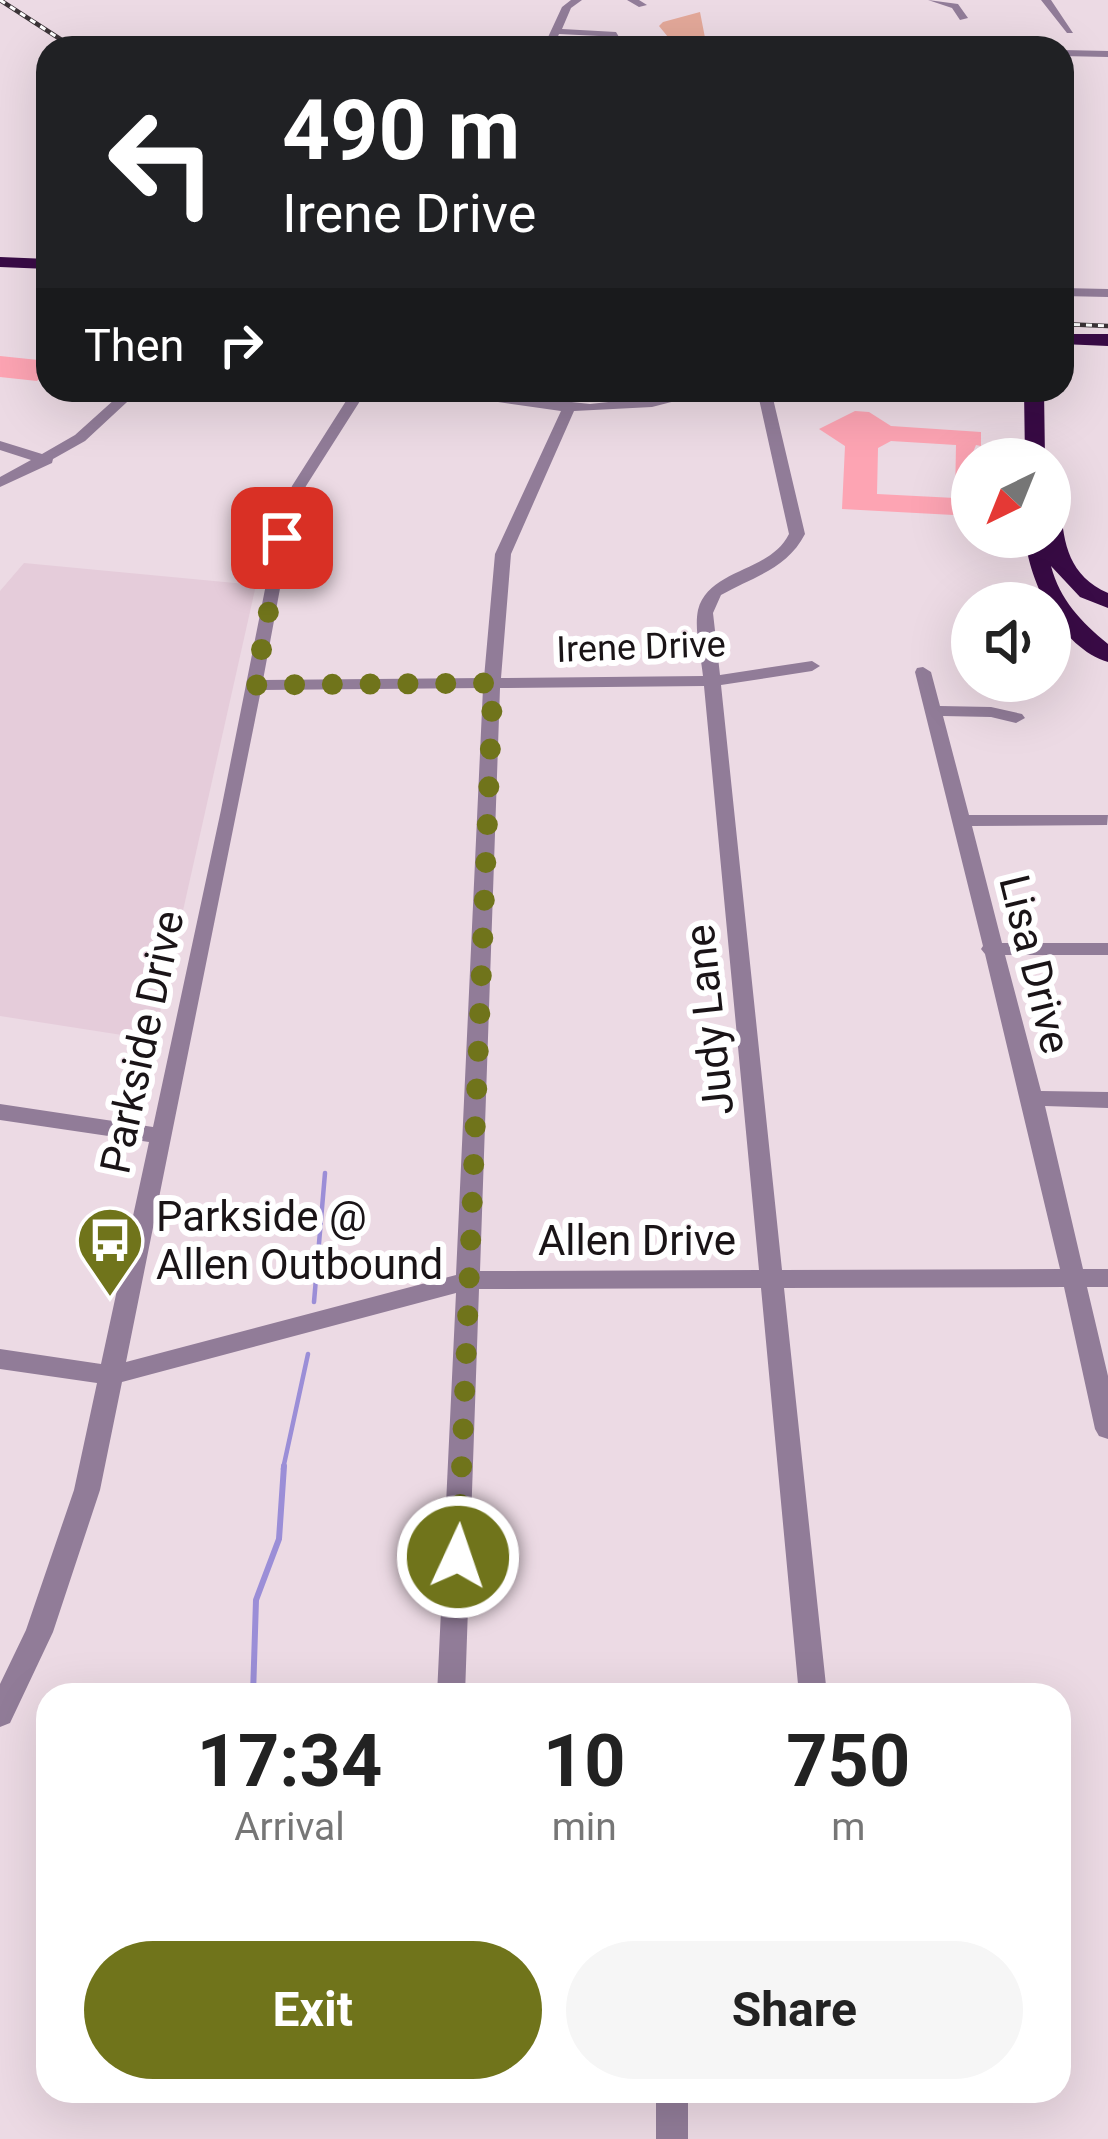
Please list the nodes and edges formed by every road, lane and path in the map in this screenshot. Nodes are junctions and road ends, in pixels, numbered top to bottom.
1 (577, 0) edge
2 (933, 0) edge
3 (1046, 0) edge
4 (963, 18) dead end
5 (557, 31) junction
6 (1070, 31) dead end
7 (616, 35) dead end
8 (554, 36) edge
9 (1074, 53) edge
10 (1108, 54) edge
11 (0, 262) edge
12 (36, 266) edge
13 (36, 269) edge
14 (0, 272) edge
15 (1074, 292) edge
16 (1108, 293) edge
17 (1074, 339) edge
18 (1108, 340) edge
19 (1074, 349) edge
20 (1108, 350) edge
21 (120, 402) edge
22 (352, 402) edge
23 (540, 402) edge
24 (652, 402) edge
25 (767, 402) edge
26 (1034, 402) edge
27 (1050, 402) edge
28 (569, 407) junction
29 (1035, 438) edge
30 (1050, 438) edge
31 (0, 445) edge
32 (46, 460) junction
33 (0, 483) edge
34 (1037, 558) edge
35 (1058, 558) edge
36 (1108, 601) edge
37 (1108, 655) edge
38 (812, 666) dead end
39 (923, 672) dead end
40 (715, 681) junction
41 (493, 683) junction
42 (255, 685) junction
43 (935, 712) junction
44 (1016, 718) dead end
45 (1107, 820) edge
46 (962, 821) junction
47 (992, 949) junction
48 (1108, 949) edge
49 (1032, 1098) junction
50 (1108, 1100) edge
51 (0, 1112) edge
52 (162, 1136) junction
53 (1072, 1276) junction
54 (1108, 1278) edge
55 (774, 1279) junction
56 (470, 1280) junction
57 (0, 1358) edge
58 (113, 1375) junction
59 (1108, 1429) edge
60 (453, 1683) edge
61 (812, 1683) edge
62 (0, 1714) edge
63 (671, 2103) edge
64 (672, 2139) edge

1 - 5 street
2 - 4 street
3 - 6 street
5 - 7 street
5 - 8 street
9 - 10 street
11 - 12 highway
13 - 14 highway
15 - 16 street
17 - 18 highway
19 - 20 highway
21 - 32 street
22 - 42 street, Parkside Drive
23 - 28 street
24 - 28 street
25 - 40 street, Judy Lane
26 - 29 highway
27 - 30 highway
28 - 41 street
31 - 32 street
32 - 33 street
34 - 37 highway
35 - 36 highway
38 - 40 street, Irene Drive
39 - 43 street, Lisa Drive
40 - 41 street, Irene Drive
40 - 55 street, Judy Lane
41 - 42 street, Irene Drive
41 - 56 street
42 - 52 street, Parkside Drive
43 - 44 street
43 - 46 street, Lisa Drive
45 - 46 street
46 - 47 street, Lisa Drive
47 - 48 street
47 - 49 street, Lisa Drive
49 - 50 street
49 - 53 street, Lisa Drive
51 - 52 street
52 - 58 street, Parkside Drive
53 - 54 street, Allen Drive
53 - 55 street, Allen Drive
53 - 59 street, Lisa Drive
55 - 56 street, Allen Drive
55 - 61 street, Judy Lane
56 - 58 street, Allen Drive
56 - 60 street
57 - 58 street, Allen Drive
58 - 62 street, Parkside Drive
63 - 64 street

